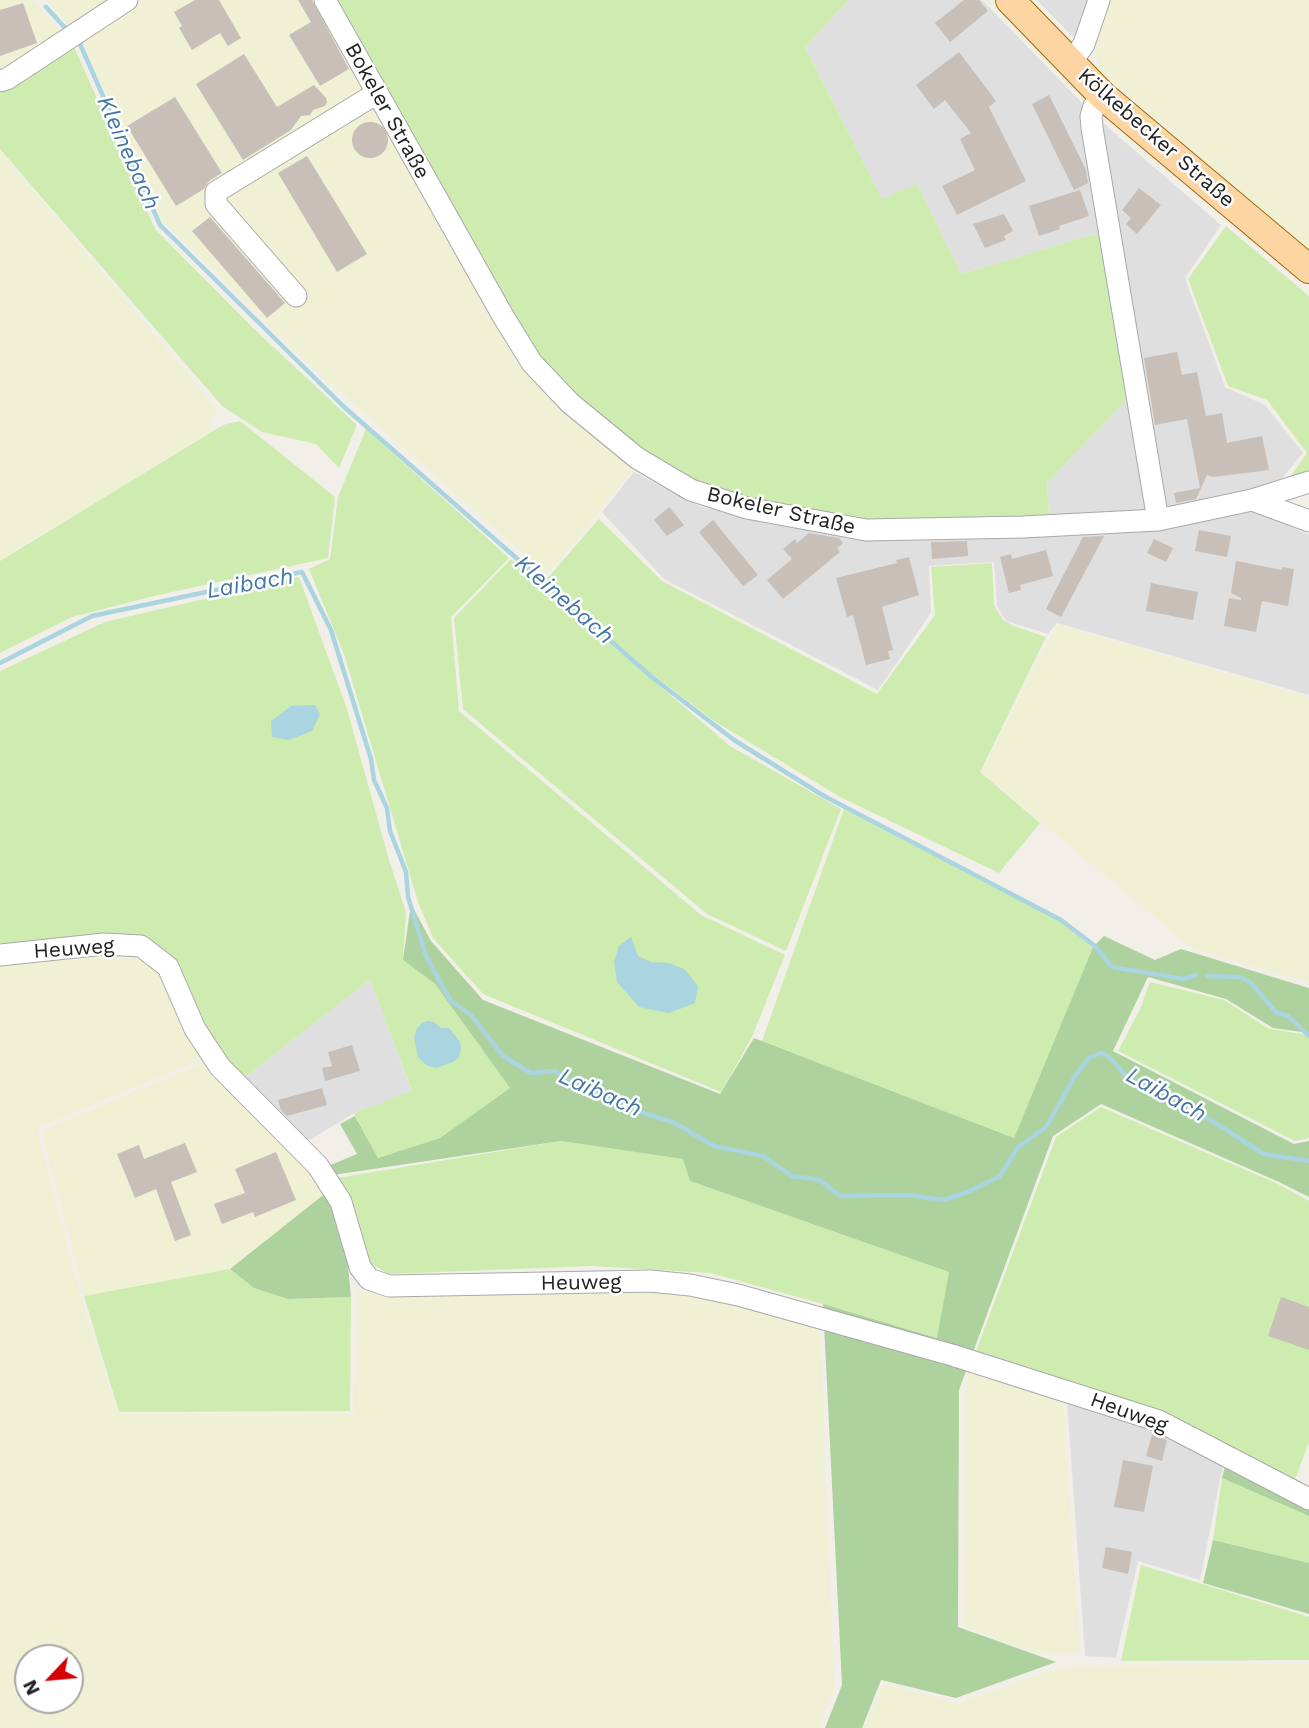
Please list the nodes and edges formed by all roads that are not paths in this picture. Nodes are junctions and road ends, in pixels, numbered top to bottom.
1 (127, 0) edge
2 (325, 0) edge
3 (1010, 0) edge
4 (1099, 0) edge
5 (1071, 63) junction
6 (0, 81) edge
7 (377, 93) junction
8 (1103, 96) junction
9 (1309, 270) edge
10 (296, 296) dead end
11 (1309, 482) edge
12 (1252, 500) junction
13 (1158, 520) junction
14 (1309, 521) edge
15 (0, 955) edge
16 (1309, 1499) edge

1 - 6 street
2 - 7 street, Bokeler Straße
3 - 5 main road, Kölkebecker Straße
4 - 5 street
5 - 8 main road, Kölkebecker Straße
7 - 10 street
7 - 13 street, Bokeler Straße
8 - 9 main road, Kölkebecker Straße
8 - 13 street
11 - 12 street, Bokeler Straße
12 - 13 street, Bokeler Straße
12 - 14 street
15 - 16 street, Heuweg

